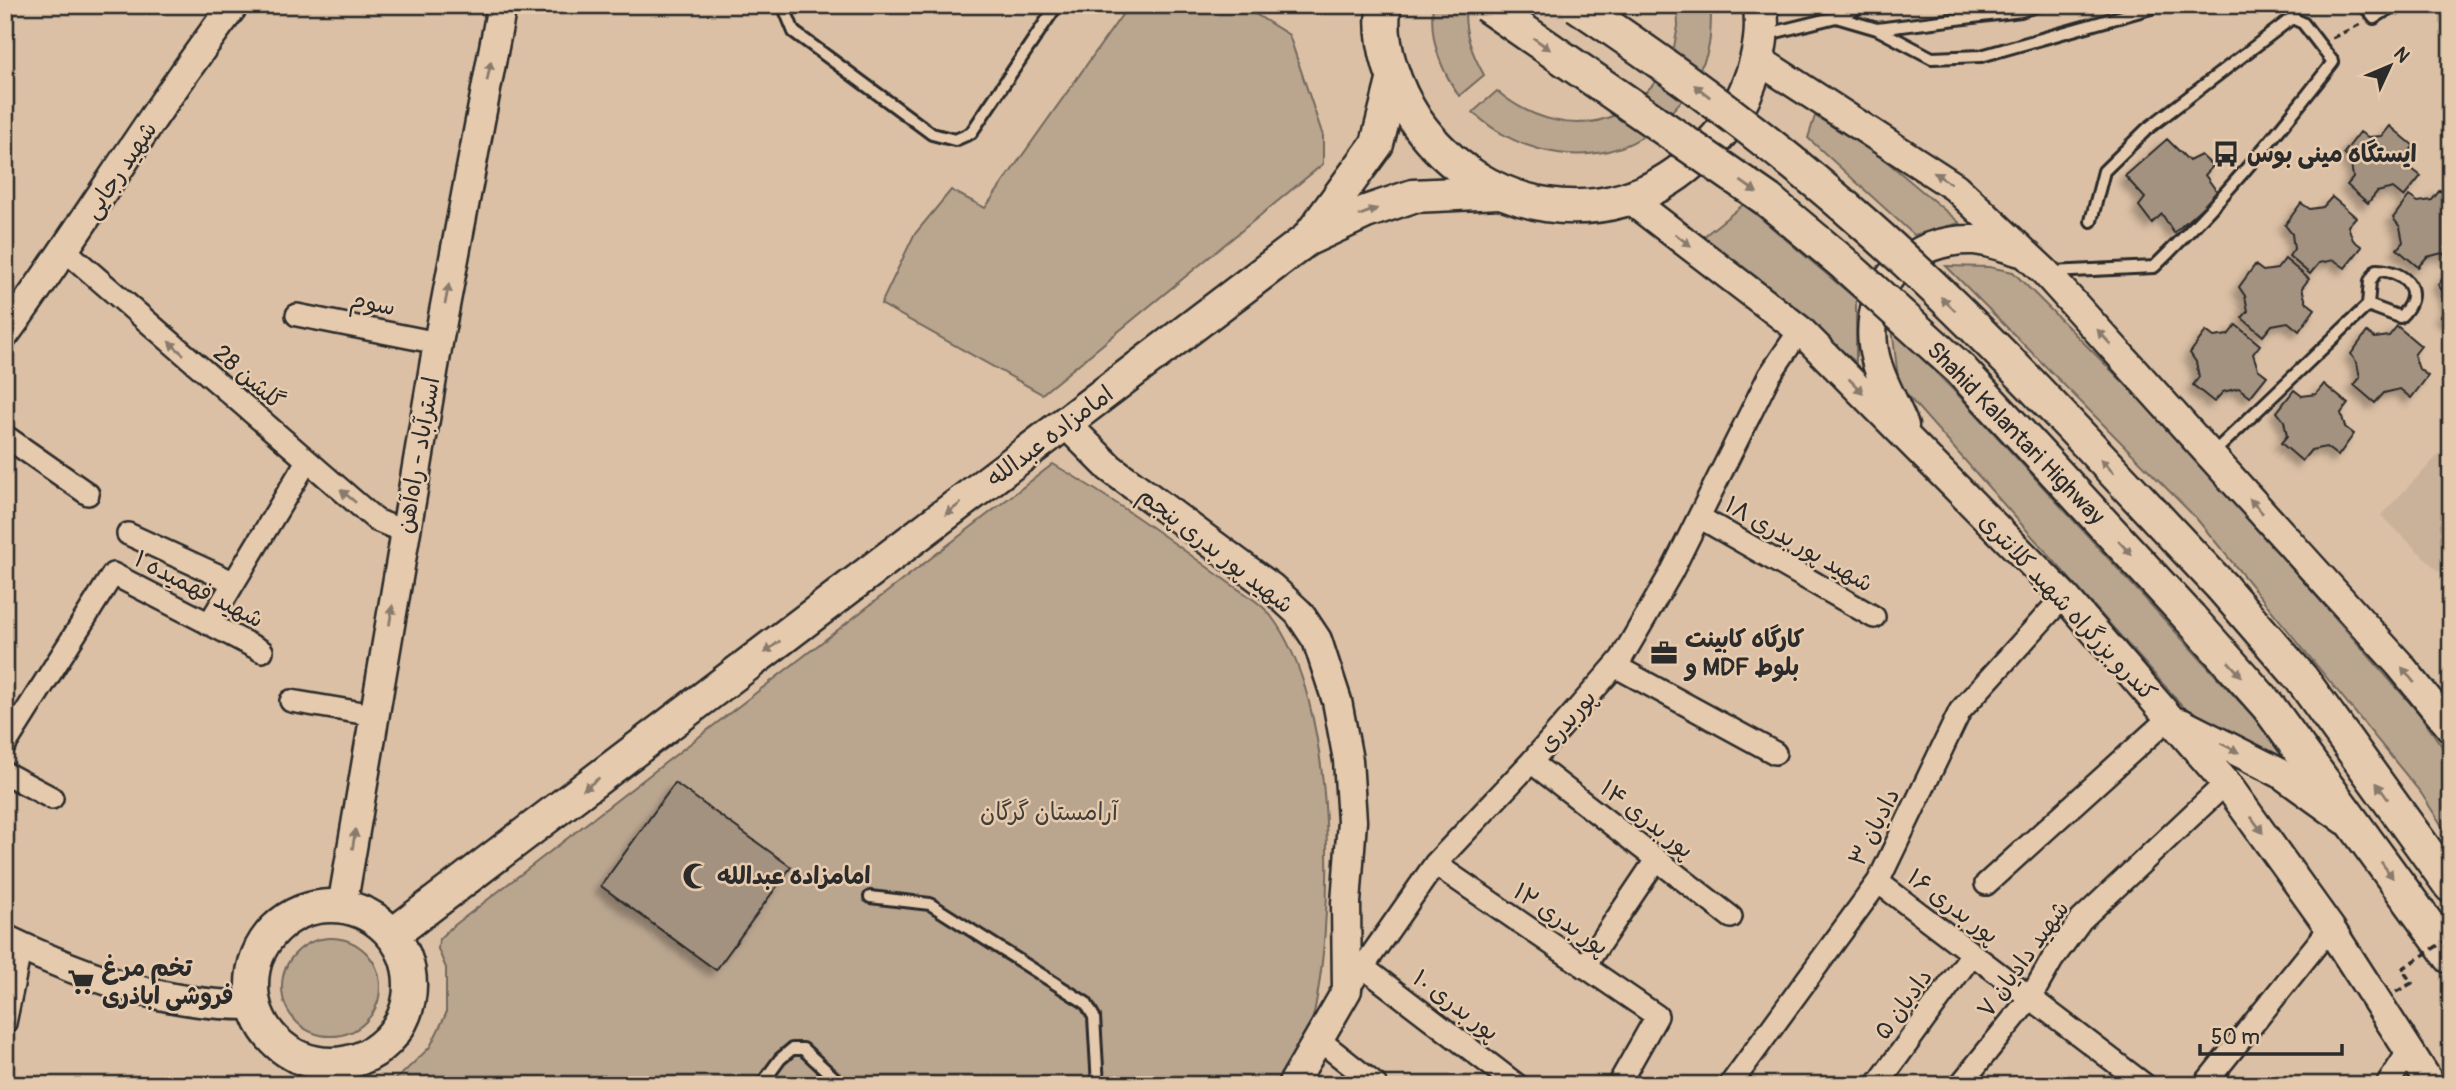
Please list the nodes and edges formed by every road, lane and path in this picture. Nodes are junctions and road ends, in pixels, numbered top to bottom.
1 (234, 5) edge
2 (502, 5) edge
3 (783, 5) edge
4 (1057, 5) edge
5 (1486, 5) edge
6 (1577, 5) edge
7 (1862, 5) edge
8 (2039, 5) edge
9 (2151, 5) edge
10 (2364, 5) edge
11 (2394, 5) edge
12 (1377, 10) edge
13 (1836, 17) junction
14 (2374, 18) junction
15 (1877, 29) junction
16 (1759, 33) edge
17 (2319, 44) junction
18 (1394, 77) junction
19 (1500, 192) junction
20 (1629, 198) junction
21 (2091, 221) dead end
22 (1306, 240) junction
23 (66, 251) junction
24 (2024, 253) junction
25 (2045, 272) junction
26 (2368, 305) junction
27 (297, 315) dead end
28 (1800, 330) junction
29 (5, 334) edge
30 (438, 343) junction
31 (1066, 424) junction
32 (5, 436) edge
33 (1912, 442) junction
34 (2210, 456) junction
35 (307, 461) junction
36 (88, 494) dead end
37 (1699, 517) junction
38 (405, 532) junction
39 (128, 534) dead end
40 (233, 582) junction
41 (2064, 596) junction
42 (1874, 617) dead end
43 (209, 624) junction
44 (262, 651) dead end
45 (1615, 666) junction
46 (291, 701) dead end
47 (374, 715) junction
48 (2448, 716) edge
49 (2169, 718) junction
50 (5, 745) edge
51 (1775, 753) dead end
52 (1531, 762) junction
53 (5, 773) edge
54 (2226, 783) junction
55 (52, 798) dead end
56 (2357, 829) junction
57 (1656, 860) junction
58 (1435, 864) junction
59 (1878, 882) junction
60 (1986, 884) dead end
61 (2451, 886) edge
62 (870, 897) dead end
63 (342, 907) junction
64 (1731, 917) dead end
65 (2330, 928) junction
66 (392, 935) junction
67 (2451, 937) edge
68 (13, 943) edge
69 (1972, 954) junction
70 (2451, 957) edge
71 (1584, 967) junction
72 (1355, 979) junction
73 (2412, 983) dead end
74 (2031, 997) junction
75 (254, 1005) junction
76 (5, 1023) edge
77 (1318, 1039) junction
78 (2410, 1049) junction
79 (318, 1074) edge
80 (761, 1085) edge
81 (842, 1085) edge
82 (1098, 1085) edge
83 (1292, 1085) edge
84 (1376, 1085) edge
85 (1517, 1085) edge
86 (1618, 1085) edge
87 (1730, 1085) edge
88 (1877, 1085) edge
89 (1960, 1085) edge
90 (2144, 1085) edge
91 (2204, 1085) edge
92 (2387, 1085) edge
93 (2431, 1085) edge

1 - 23 main road, شهید رجایی
30 -> 2 main road, استرآباد - راه‌آهن
3 - 4 lane
5 -> 56 highway, Shahid Kalantari Highway, bridge
61 -> 6 highway, Shahid Kalantari Highway, bridge
7 - 13 lane
8 - 15 lane
9 - 15 lane
10 - 14 lane
11 - 14 lane
12 - 18 highway
13 - 15 lane
13 - 16 lane
14 - 17 path
16 - 20 highway
24 -> 16 main road
17 - 21 lane
17 - 25 lane
18 - 19 highway
18 - 22 main road, امامزاده عبدالله
19 - 20 highway
22 -> 19 main road, امامزاده عبدالله
20 -> 28 main road, کندرو بزرگراه شهید کلانتری
22 - 31 main road, امامزاده عبدالله
23 - 29 main road, شهید رجایی
35 -> 23 street, گلشن 28
24 - 25 main road
24 - 33 main road
34 -> 25 main road
26 - 26 lane
26 - 34 lane
27 - 30 street, سوم
28 -> 33 main road, کندرو بزرگراه شهید کلانتری
28 - 37 street, پوربدری
30 - 38 main road, استرآباد - راه‌آهن
31 -> 66 main road, امامزاده عبدالله
31 - 72 main road, شهید پور بدری پنجم
32 - 36 street
33 - 41 main road, کندرو بزرگراه شهید کلانتری
48 -> 34 main road
38 -> 35 street, گلشن 28
35 - 40 street
37 - 42 street, شهید پور بدری ۱۸
37 - 45 street, پوربدری
47 -> 38 main road, استرآباد - راه‌آهن
39 - 40 street
40 - 43 street
41 - 49 main road, کندرو بزرگراه شهید کلانتری
41 - 59 street, دادیان ۳
43 - 44 street, ۱ شهید فهمیده
43 - 50 street, ۱ شهید فهمیده
45 - 51 street
45 - 52 street, پوربدری
46 - 47 street
63 -> 47 main road, استرآباد - راه‌آهن
49 - 54 main road, کندرو بزرگراه شهید کلانتری
49 -> 56 main road
49 - 60 street
52 - 57 street, پور بدری ۱۴
52 - 58 street, پوربدری
53 - 55 street
54 -> 65 main road, کندرو بزرگراه شهید کلانتری
54 - 74 street, شهید دادیان ۷
56 -> 70 highway, Shahid Kalantari Highway
57 - 64 street, پور بدری ۱۴
57 - 71 street
58 - 71 street, پور بدری ۱۲
58 - 72 street, پوربدری
59 - 69 street, پور بدری ۱۶
59 - 87 street, دادیان ۳
62 - 82 lane
63 - 66 main road
63 - 75 main road
65 - 78 main road, کندرو بزرگراه شهید کلانتری
65 - 91 street
66 - 79 main road
67 - 73 path, bridge
68 - 75 main road
68 - 76 street
69 - 74 street, پور بدری ۱۶
69 - 88 street, دادیان ۵
71 - 86 street, پور بدری ۱۲
72 - 77 main road, پوربدری
72 - 85 street, پور بدری ۱۰
74 - 89 street, شهید دادیان ۷
74 - 90 street, پور بدری ۱۶
75 - 79 main road
77 - 83 main road, پوربدری
77 - 84 street
78 - 92 street
78 - 93 main road, کندرو بزرگراه شهید کلانتری
80 - 81 lane

